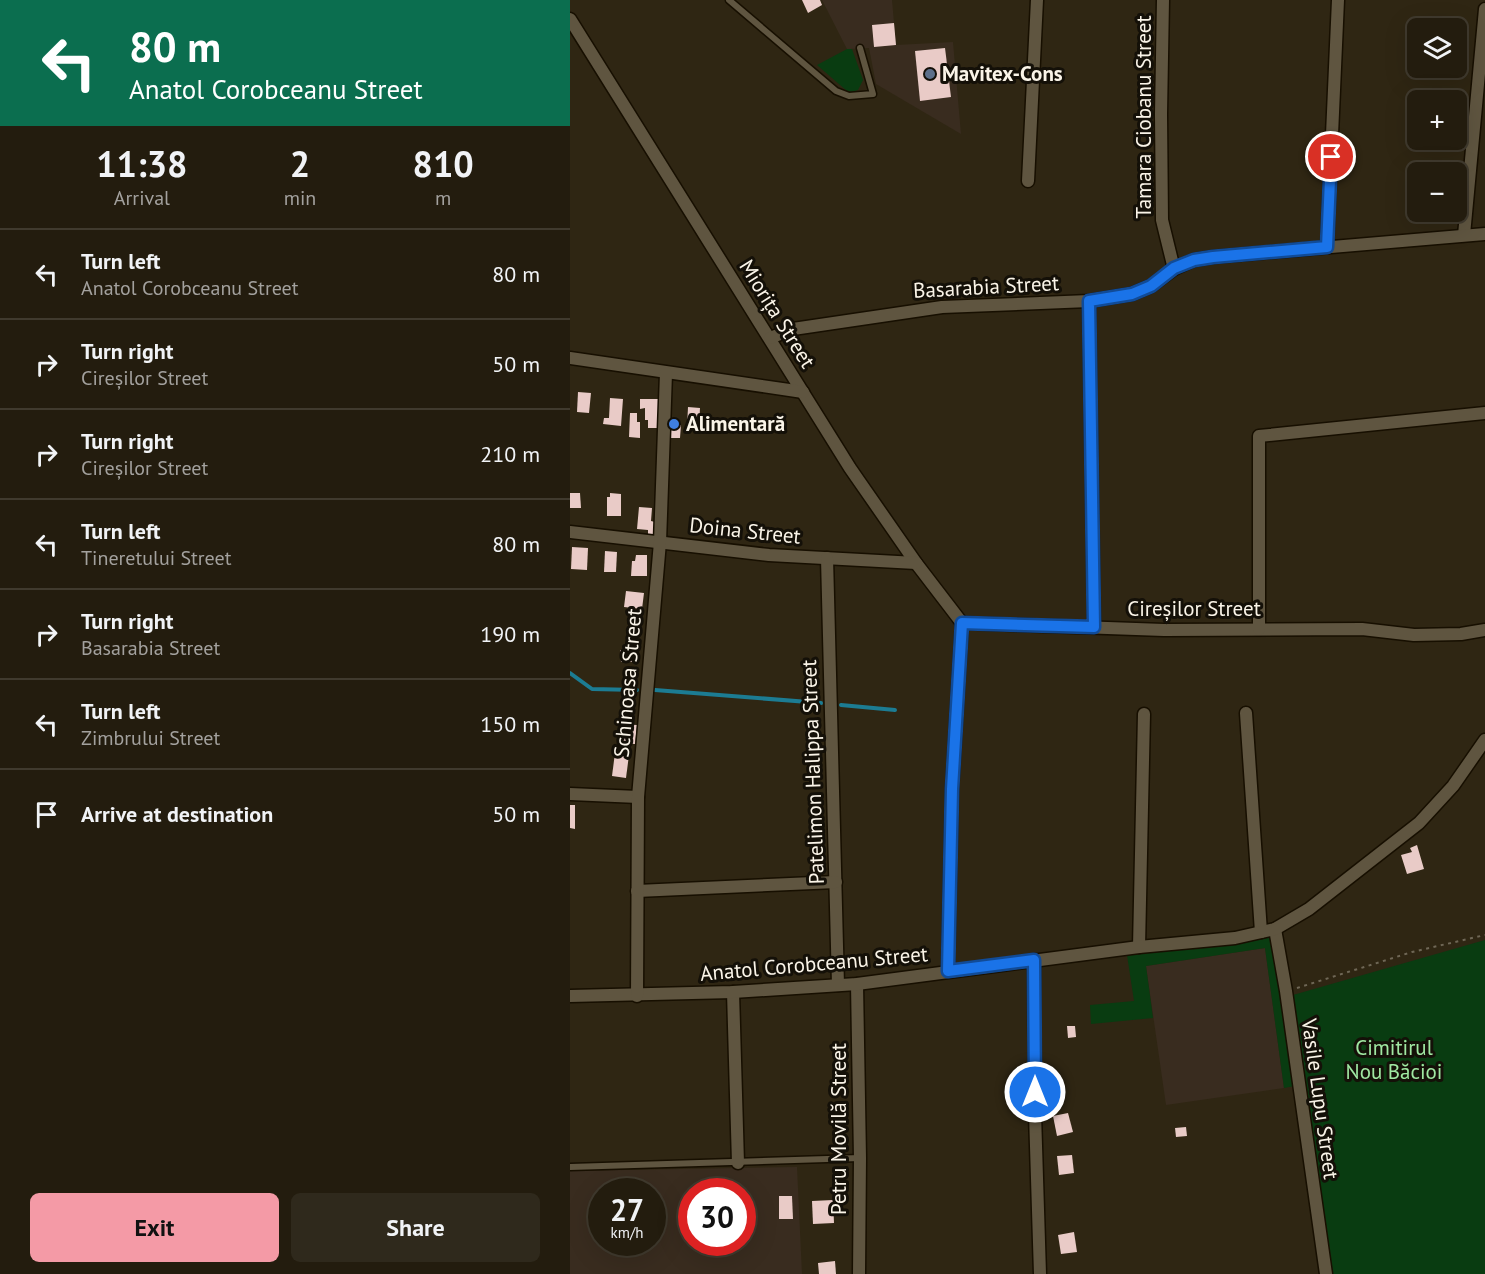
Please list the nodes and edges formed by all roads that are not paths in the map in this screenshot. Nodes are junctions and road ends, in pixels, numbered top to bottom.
1 (729, 0) edge
2 (1037, 0) edge
3 (1164, 0) edge
4 (1338, 0) edge
5 (1485, 9) edge
6 (570, 19) edge
7 (860, 48) dead end
8 (1028, 181) dead end
9 (1485, 234) edge
10 (1464, 235) junction
11 (1327, 247) junction
12 (1174, 268) junction
13 (1089, 301) junction
14 (770, 338) junction
15 (570, 358) edge
16 (666, 373) junction
17 (803, 392) junction
18 (1485, 412) edge
19 (570, 532) edge
20 (660, 542) junction
21 (827, 558) junction
22 (916, 563) junction
23 (962, 623) junction
24 (1094, 627) junction
25 (1259, 629) junction
26 (1485, 630) edge
27 (1246, 713) dead end
28 (1144, 714) dead end
29 (1485, 740) edge
30 (570, 794) edge
31 (638, 797) junction
32 (836, 882) junction
33 (637, 891) junction
34 (1275, 929) junction
35 (1261, 932) junction
36 (1139, 947) junction
37 (1034, 960) junction
38 (948, 971) junction
39 (857, 984) junction
40 (838, 985) junction
41 (733, 992) junction
42 (570, 996) edge
43 (637, 996) junction
44 (860, 1158) junction
45 (738, 1163) junction
46 (570, 1167) edge
47 (859, 1274) edge
48 (1040, 1274) edge
49 (1326, 1274) edge

1 - 7 lane
2 - 8 street
3 - 12 street, Tamara Ciobanu Street
4 - 11 street
5 - 10 street
6 - 14 street, Miorița Street
9 - 10 street, Basarabia Street
10 - 11 street, Basarabia Street
11 - 12 street, Basarabia Street
12 - 13 street, Basarabia Street
13 - 14 street, Basarabia Street
13 - 24 street
14 - 17 street, Miorița Street
15 - 16 street
16 - 17 street
16 - 20 street, Schinoasa Street
17 - 22 street, Miorița Street
18 - 25 street
19 - 20 street, Doina Street
20 - 21 street, Doina Street
20 - 31 street, Schinoasa Street
21 - 22 street, Doina Street
21 - 32 street, Patelimon Halippa Street
22 - 23 street, Miorița Street
23 - 24 street, Cireșilor Street
23 - 38 street
24 - 25 street, Cireșilor Street
25 - 26 street, Cireșilor Street
27 - 35 street
28 - 36 street
29 - 34 street, Anatol Corobceanu Street
30 - 31 street
31 - 33 street, Schinoasa Street
32 - 33 street
32 - 40 street, Patelimon Halippa Street
33 - 43 street, Schinoasa Street
34 - 35 street, Anatol Corobceanu Street
34 - 49 street, Vasile Lupu Street
35 - 36 street, Anatol Corobceanu Street
36 - 37 street, Anatol Corobceanu Street
37 - 38 street, Anatol Corobceanu Street
37 - 48 street
38 - 39 street, Anatol Corobceanu Street
39 - 40 street, Anatol Corobceanu Street
39 - 44 street, Petru Movilă Street
40 - 41 street, Anatol Corobceanu Street
41 - 43 street, Anatol Corobceanu Street
41 - 45 street
42 - 43 street, Anatol Corobceanu Street
44 - 45 lane
44 - 47 street, Petru Movilă Street
45 - 46 lane

